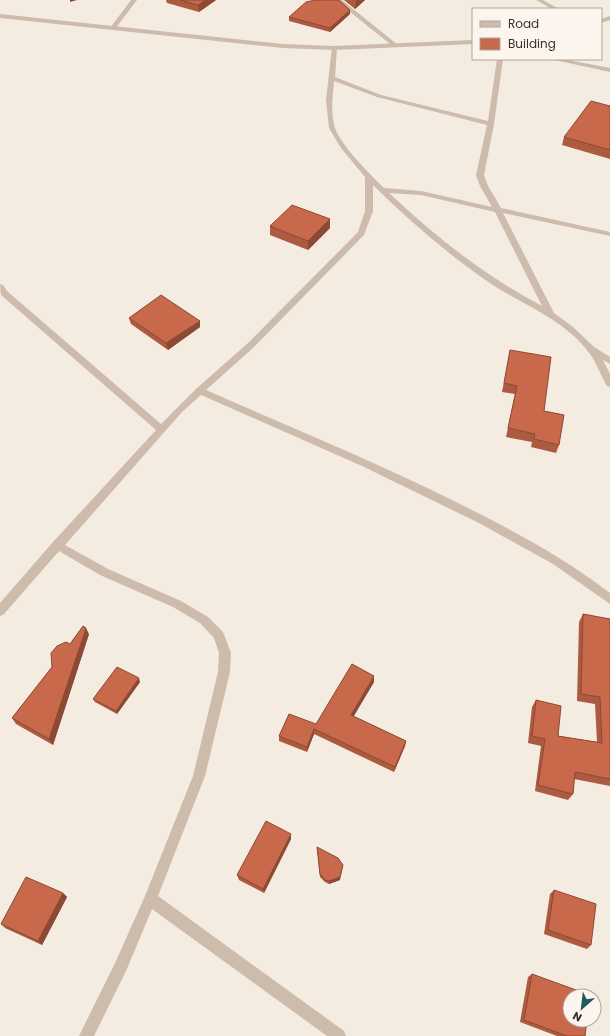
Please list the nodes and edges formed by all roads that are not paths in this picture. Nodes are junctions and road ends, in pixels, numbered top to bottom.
1 (134, 0) edge
2 (338, 0) edge
3 (539, 0) edge
4 (554, 8) edge
5 (0, 16) edge
6 (113, 28) junction
7 (472, 42) edge
8 (396, 46) junction
9 (334, 48) junction
10 (500, 60) edge
11 (558, 60) edge
12 (610, 70) edge
13 (332, 78) junction
14 (491, 124) junction
15 (369, 177) junction
16 (383, 190) junction
17 (498, 210) junction
18 (610, 234) edge
19 (1, 291) edge
20 (550, 314) junction
21 (590, 347) junction
22 (610, 361) edge
23 (610, 384) edge
24 (199, 392) junction
25 (162, 429) junction
26 (57, 545) junction
27 (610, 599) edge
28 (0, 611) edge
29 (150, 899) junction
30 (86, 1036) edge
31 (339, 1036) edge

1 - 6 street
2 - 8 street
3 - 4 street
5 - 6 street
6 - 9 street
7 - 8 street
8 - 9 street
9 - 13 street
10 - 14 street
11 - 12 street
13 - 14 street
13 - 15 street
14 - 17 street
15 - 16 street
15 - 24 street
16 - 17 street
16 - 20 street
17 - 18 street
17 - 20 street
19 - 25 street
20 - 21 street
21 - 22 street
21 - 23 street
24 - 25 street
24 - 27 street
25 - 26 street
26 - 28 street
26 - 29 street
29 - 30 street
29 - 31 street

